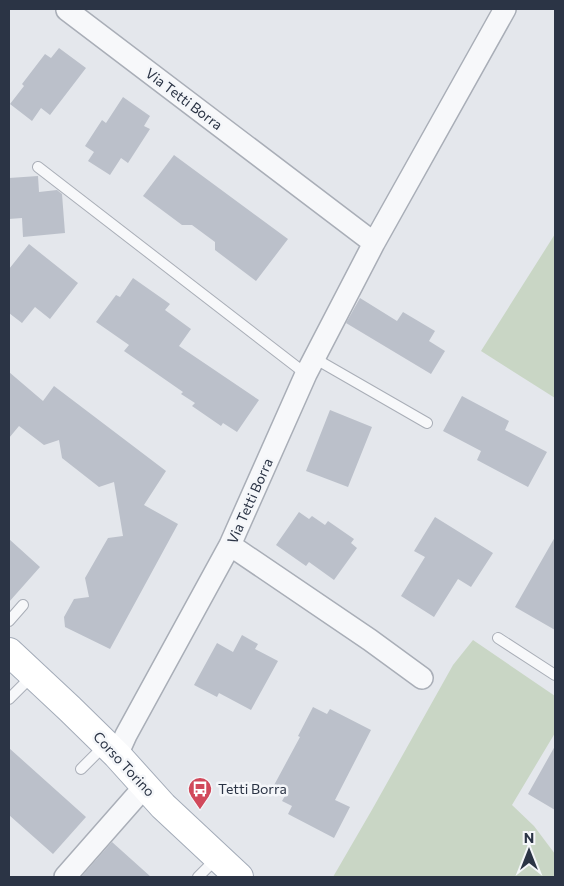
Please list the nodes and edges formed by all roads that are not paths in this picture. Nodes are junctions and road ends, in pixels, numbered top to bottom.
1 (505, 9) edge
2 (67, 10) dead end
3 (38, 167) dead end
4 (374, 243) junction
5 (310, 366) junction
6 (427, 423) dead end
7 (230, 545) junction
8 (23, 604) dead end
9 (9, 621) edge
10 (498, 638) dead end
11 (9, 652) edge
12 (33, 675) junction
13 (555, 675) edge
14 (422, 678) dead end
15 (9, 699) edge
16 (111, 750) junction
17 (81, 769) dead end
18 (145, 786) junction
19 (218, 858) junction
20 (65, 877) edge
21 (198, 877) edge
22 (239, 877) edge

1 - 4 street, Via Tetti Borra
2 - 4 street, Via Tetti Borra
3 - 5 lane
4 - 5 street, Via Tetti Borra
5 - 6 lane
5 - 7 street, Via Tetti Borra
7 - 14 street
7 - 16 street, Via Tetti Borra
8 - 9 lane
10 - 13 lane
11 - 12 main road, Corso Torino
12 - 15 lane
12 - 16 main road, Corso Torino
16 - 17 lane
16 - 18 main road, Corso Torino
18 - 19 main road, Corso Torino
18 - 20 street
19 - 21 lane
19 - 22 main road, Corso Torino

